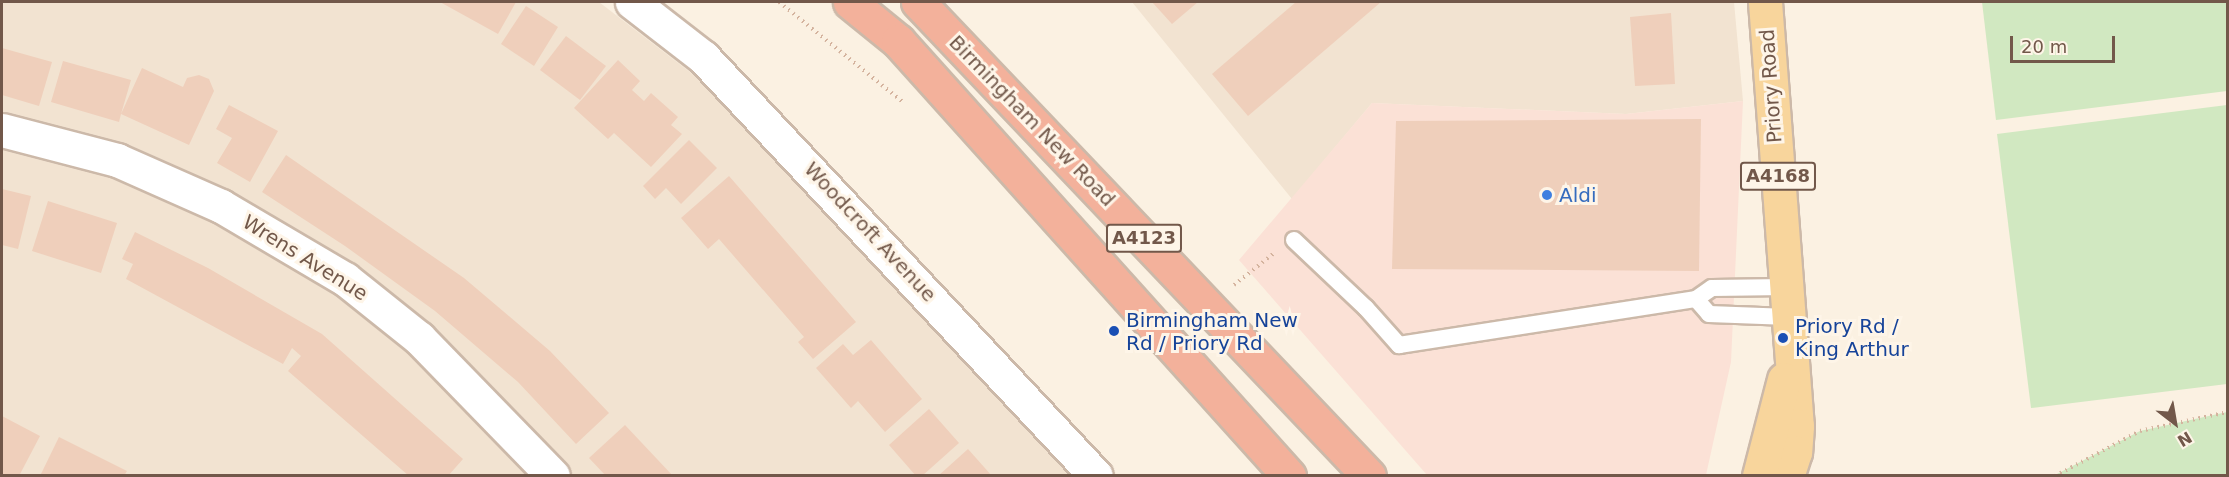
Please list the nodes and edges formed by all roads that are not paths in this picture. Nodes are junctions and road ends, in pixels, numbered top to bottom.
1 (632, 2) edge
2 (850, 2) edge
3 (918, 2) edge
4 (1765, 2) edge
5 (2, 130) edge
6 (1294, 240) dead end
7 (1696, 299) junction
8 (1788, 302) junction
9 (1791, 351) junction
10 (553, 476) edge
11 (1096, 476) edge
12 (1289, 476) edge
13 (1369, 476) edge
14 (1759, 476) edge
15 (1787, 476) edge

1 - 11 street, Woodcroft Avenue
2 - 12 highway, A4123
3 - 13 highway, Birmingham New Road / A4123
4 - 8 main road, Priory Road / A4168
5 - 10 street, Wrens Avenue
6 - 7 lane
7 - 8 lane
7 - 8 lane
8 - 9 main road, Priory Road / A4168
9 - 14 main road, Priory Road / A4168
9 - 15 main road, Priory Road / A4168

